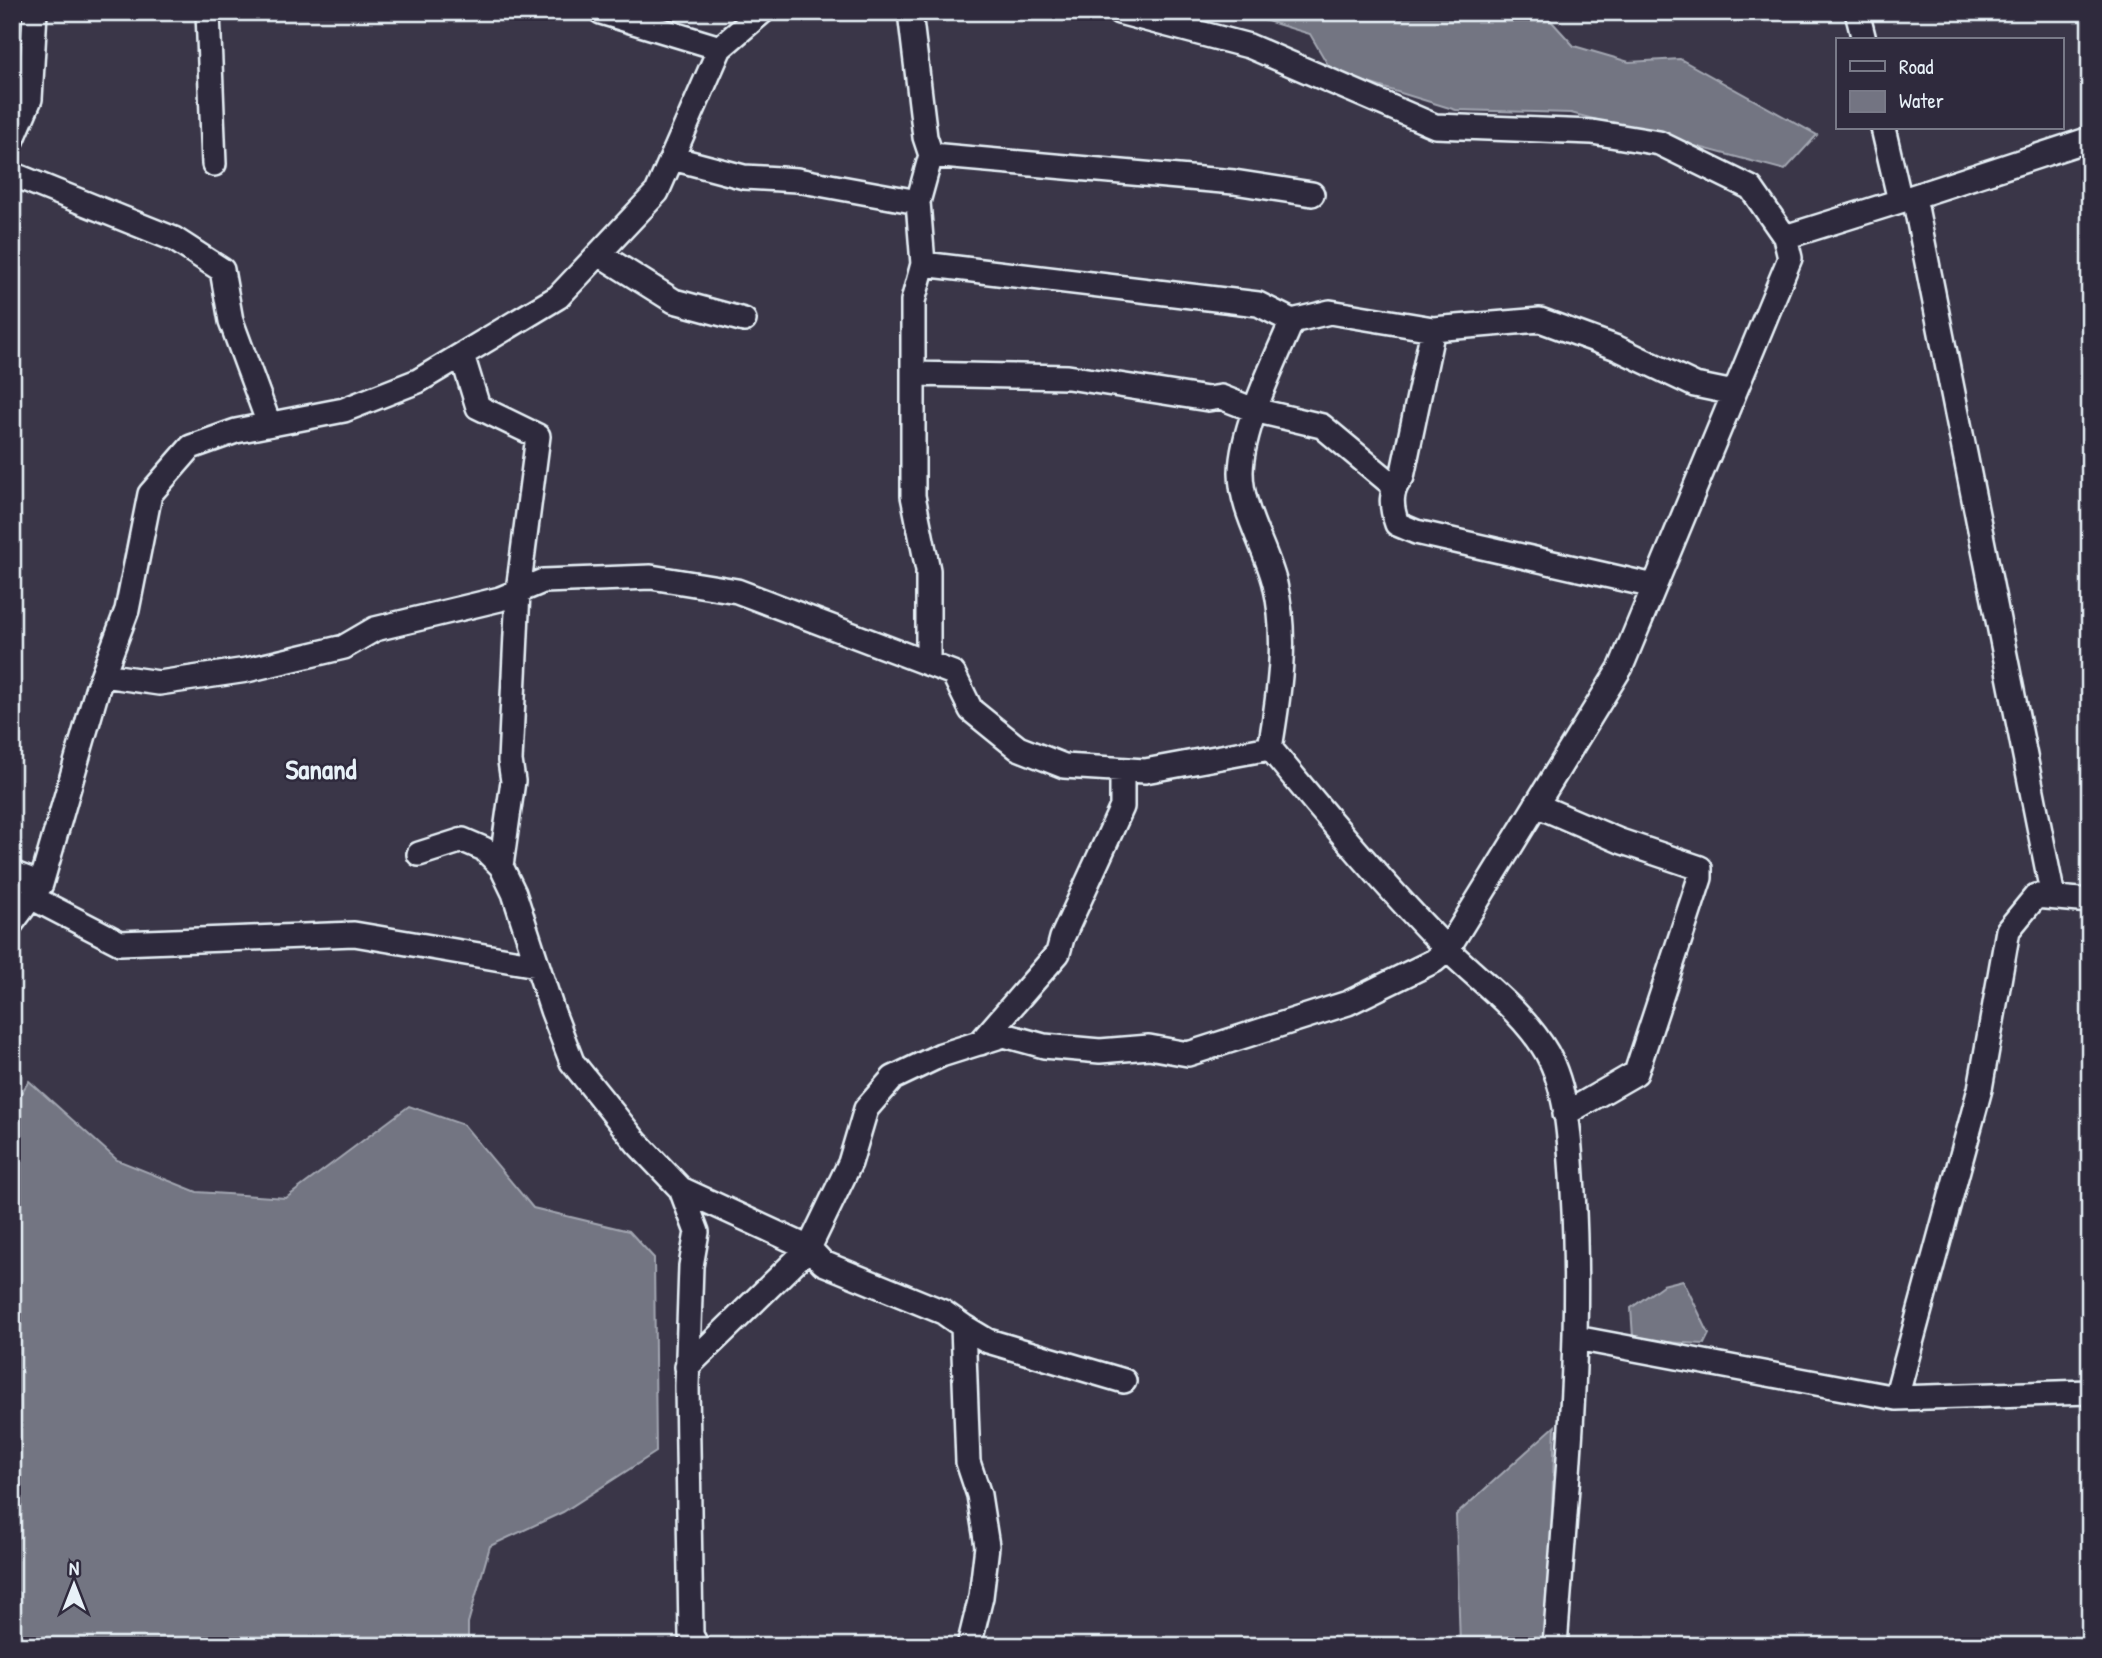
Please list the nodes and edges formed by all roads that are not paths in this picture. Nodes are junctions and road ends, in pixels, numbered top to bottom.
1 (35, 12) edge
2 (208, 12) edge
3 (601, 12) edge
4 (762, 12) edge
5 (910, 12) edge
6 (1119, 12) edge
7 (1857, 12) edge
8 (1864, 38) edge
9 (720, 48) junction
10 (1884, 130) edge
11 (2090, 139) edge
12 (12, 141) edge
13 (931, 155) junction
14 (672, 158) junction
15 (214, 164) dead end
16 (12, 174) edge
17 (1312, 194) dead end
18 (1907, 199) junction
19 (918, 202) junction
20 (1785, 237) junction
21 (599, 254) junction
22 (923, 264) junction
23 (744, 320) dead end
24 (1292, 321) junction
25 (1433, 329) junction
26 (462, 355) junction
27 (913, 374) junction
28 (1734, 393) junction
29 (1254, 410) junction
30 (269, 424) junction
31 (1394, 486) junction
32 (1654, 586) junction
33 (518, 591) junction
34 (928, 663) junction
35 (103, 675) junction
36 (1270, 748) junction
37 (1122, 770) junction
38 (1536, 805) junction
39 (419, 854) dead end
40 (501, 866) junction
41 (12, 873) edge
42 (36, 890) junction
43 (2053, 897) junction
44 (2090, 901) edge
45 (12, 923) edge
46 (1447, 950) junction
47 (537, 965) junction
48 (980, 1042) junction
49 (1564, 1114) junction
50 (681, 1189) junction
51 (809, 1248) junction
52 (963, 1326) junction
53 (1576, 1338) junction
54 (687, 1367) junction
55 (1124, 1381) dead end
56 (2090, 1392) edge
57 (1896, 1398) junction
58 (697, 1646) edge
59 (969, 1646) edge
60 (1555, 1646) edge

1 - 12 street
2 - 15 street
3 - 9 street
4 - 9 street
5 - 13 street
6 - 20 street
7 - 8 street
9 - 14 street
10 - 18 street
11 - 18 street
13 - 17 street
13 - 19 street
14 - 19 street
14 - 21 street
16 - 30 street
18 - 20 street
18 - 43 street
19 - 22 street
20 - 28 street
21 - 23 street
21 - 26 street
22 - 24 street
22 - 27 street
24 - 25 street
24 - 29 street
25 - 28 street
25 - 31 street
26 - 30 street
26 - 33 street
27 - 29 street
27 - 34 street
28 - 32 street
29 - 31 street
29 - 36 street
30 - 35 street
31 - 32 street
32 - 38 street
33 - 34 street
33 - 35 street
33 - 40 street
34 - 37 street
35 - 42 street
36 - 37 street
36 - 46 street
37 - 48 street
38 - 46 street
38 - 49 street
39 - 40 street
40 - 47 street
41 - 42 street
42 - 45 street
42 - 47 street
43 - 44 street
43 - 57 street
46 - 48 street
46 - 49 street
47 - 50 street
48 - 51 street
49 - 53 street
50 - 51 street
50 - 54 street
51 - 52 street
51 - 54 street
52 - 55 street
52 - 59 street
53 - 57 street
53 - 60 street
54 - 58 street
56 - 57 street

